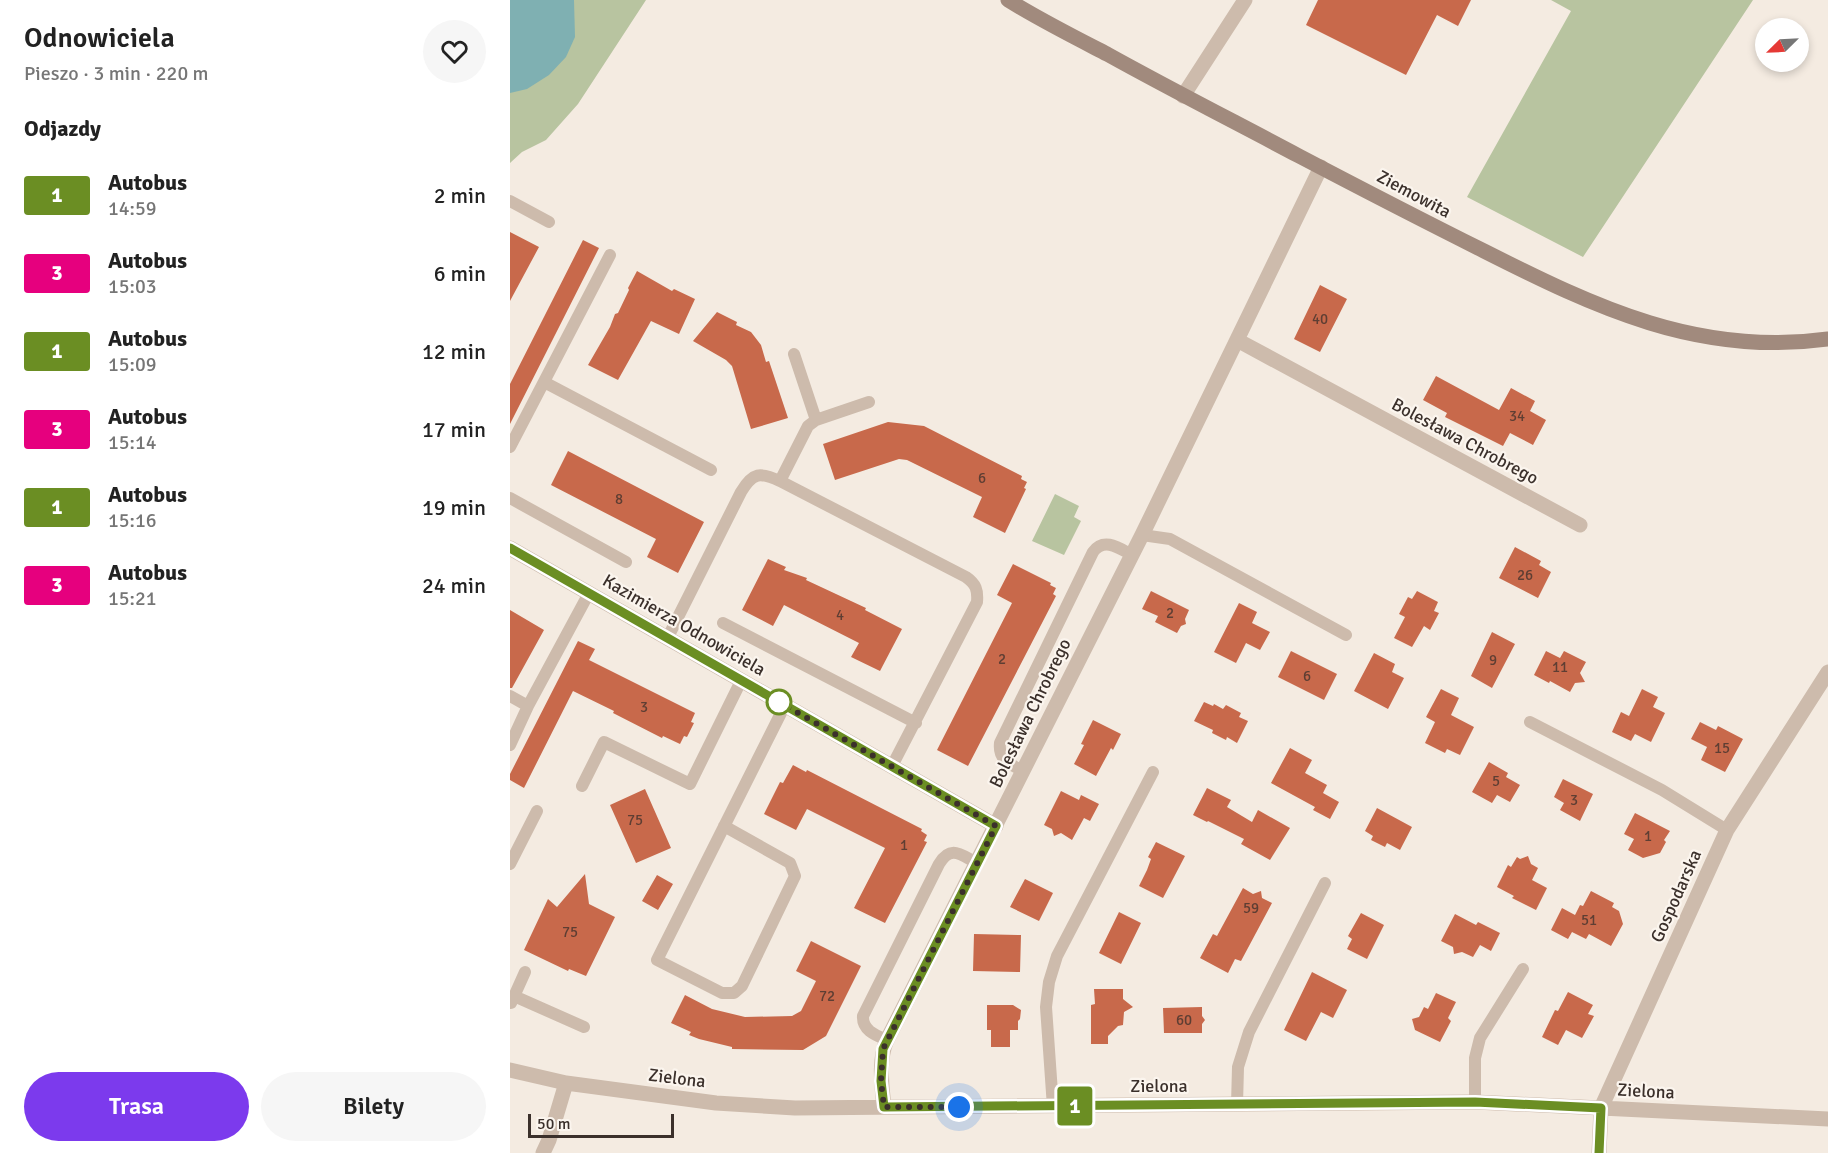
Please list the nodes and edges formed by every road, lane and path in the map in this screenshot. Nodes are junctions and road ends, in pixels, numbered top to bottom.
1 (1008, 0) edge
2 (1245, 0) edge
3 (1183, 96) junction
4 (1321, 167) junction
5 (510, 201) edge
6 (549, 222) dead end
7 (610, 255) dead end
8 (1828, 339) edge
9 (1237, 340) junction
10 (794, 354) dead end
11 (544, 382) junction
12 (869, 402) dead end
13 (816, 420) junction
14 (510, 447) edge
15 (711, 470) dead end
16 (780, 481) junction
17 (510, 498) edge
18 (1580, 525) dead end
19 (1142, 535) junction
20 (510, 548) edge
21 (1132, 555) junction
22 (626, 562) dead end
23 (589, 593) junction
24 (723, 622) dead end
25 (1346, 635) dead end
26 (667, 639) junction
27 (1828, 672) edge
28 (741, 681) junction
29 (510, 696) edge
30 (785, 705) junction
31 (528, 706) junction
32 (1530, 722) dead end
33 (915, 723) junction
34 (510, 745) edge
35 (892, 766) junction
36 (1023, 771) junction
37 (1154, 772) dead end
38 (582, 786) dead end
39 (537, 811) dead end
40 (724, 826) junction
41 (996, 826) junction
42 (1727, 830) junction
43 (978, 862) junction
44 (510, 864) edge
45 (1325, 883) dead end
46 (1523, 969) dead end
47 (525, 972) dead end
48 (512, 1000) edge
49 (584, 1027) dead end
50 (887, 1040) junction
51 (510, 1070) edge
52 (566, 1083) junction
53 (1475, 1102) junction
54 (1238, 1105) junction
55 (884, 1107) junction
56 (1053, 1107) junction
57 (1601, 1108) junction
58 (1828, 1119) edge
59 (543, 1153) edge
60 (1599, 1153) edge

1 - 3 street, Ziemowita
2 - 3 street
3 - 4 street, Ziemowita
4 - 8 street, Ziemowita
4 - 9 street, Bolesława Chrobrego
5 - 6 lane
7 - 11 lane
9 - 18 street, Bolesława Chrobrego
9 - 19 street, Bolesława Chrobrego
10 - 13 lane
11 - 14 lane
11 - 15 lane
12 - 13 lane
13 - 16 lane
16 - 26 lane
16 - 33 lane
17 - 22 lane
19 - 21 street, Bolesława Chrobrego
19 - 25 lane
20 - 23 street, Kazimierza Odnowiciela
21 - 36 street, Bolesława Chrobrego
21 - 36 lane
23 - 26 street, Kazimierza Odnowiciela
23 - 31 lane
24 - 33 lane
26 - 28 street, Kazimierza Odnowiciela
27 - 42 street, Gospodarska
28 - 30 street, Kazimierza Odnowiciela
28 - 38 lane
29 - 31 lane
30 - 35 street, Kazimierza Odnowiciela
30 - 40 lane
31 - 34 lane
32 - 42 lane
33 - 35 lane
35 - 41 street, Kazimierza Odnowiciela
36 - 41 street, Bolesława Chrobrego
37 - 56 lane
39 - 44 lane
40 - 40 lane
41 - 43 street, Bolesława Chrobrego
42 - 57 street, Gospodarska
43 - 50 street, Bolesława Chrobrego
43 - 50 lane
45 - 54 lane
46 - 53 lane
47 - 48 lane
48 - 49 lane
50 - 55 street, Bolesława Chrobrego
51 - 52 street, Zielona
52 - 55 street, Zielona
52 - 59 street
53 - 54 street, Zielona
53 - 57 street, Zielona
54 - 56 street, Zielona
55 - 56 street, Zielona
57 - 58 street, Zielona
57 - 60 street, Gospodarska

